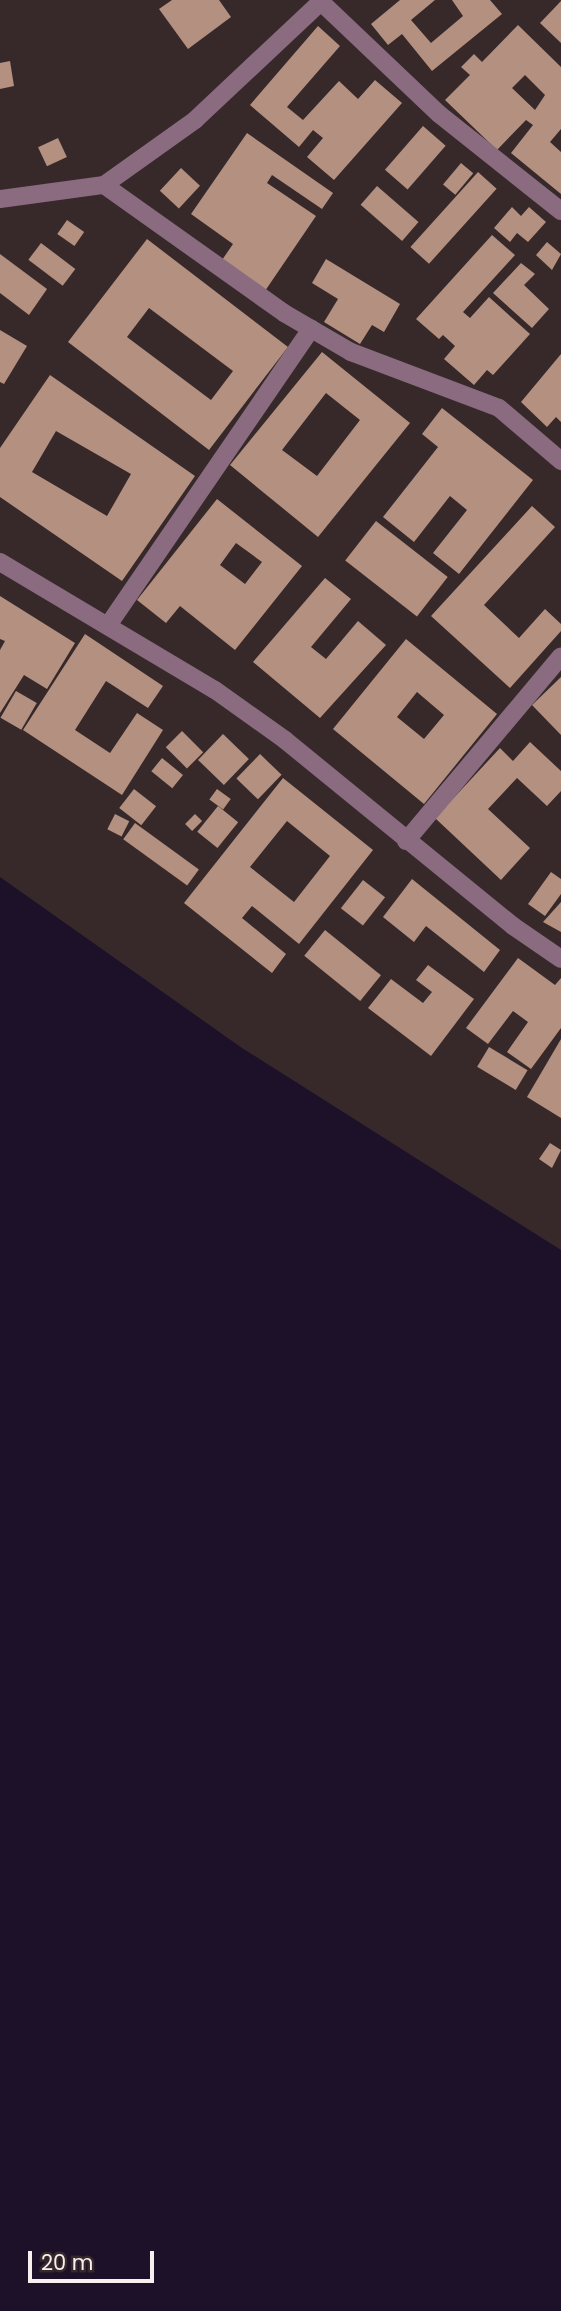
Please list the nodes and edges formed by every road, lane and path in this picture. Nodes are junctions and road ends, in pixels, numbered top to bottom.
1 (322, 1) edge
2 (104, 185) junction
3 (0, 199) edge
4 (561, 211) edge
5 (311, 329) junction
6 (561, 461) edge
7 (0, 562) edge
8 (109, 624) junction
9 (561, 656) edge
10 (407, 841) junction
11 (561, 959) edge

1 - 2 street
1 - 4 street
2 - 3 street
2 - 5 street
5 - 6 street
5 - 8 street
7 - 8 street
8 - 10 street
9 - 10 street
10 - 11 street

